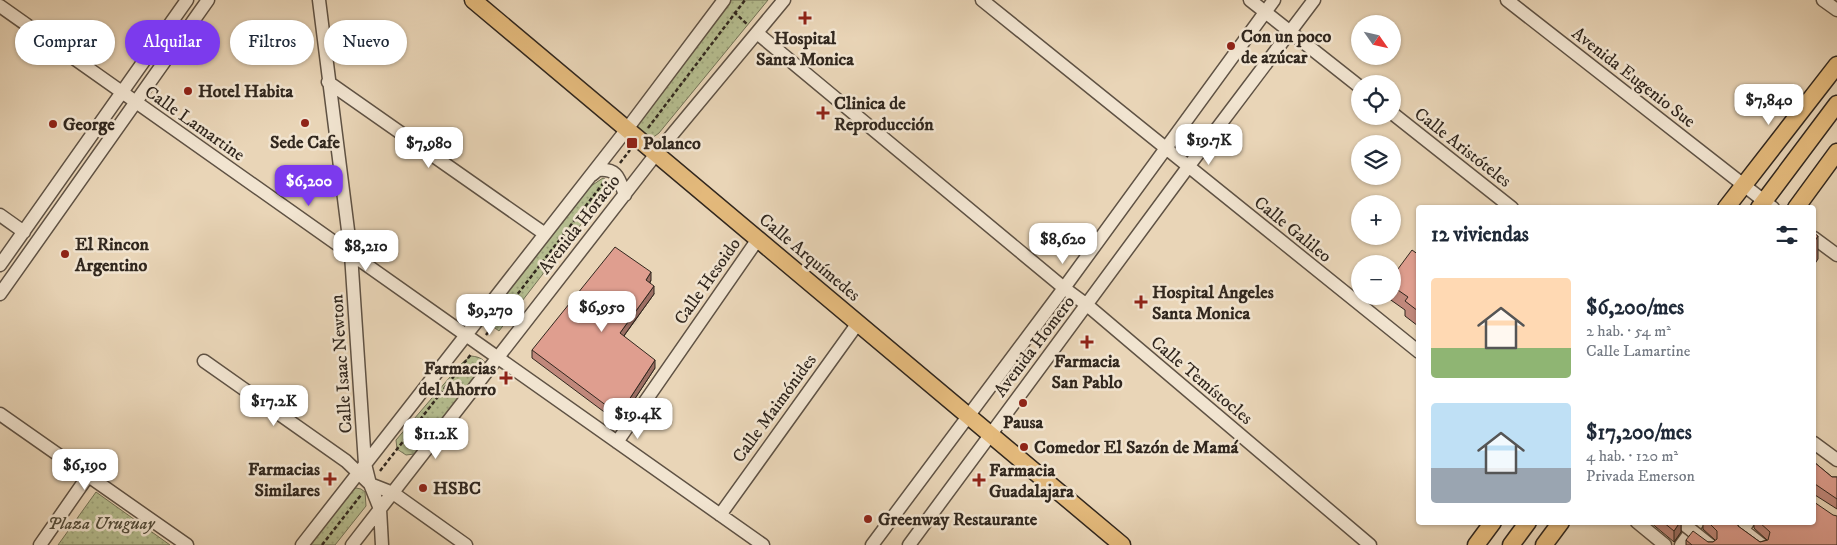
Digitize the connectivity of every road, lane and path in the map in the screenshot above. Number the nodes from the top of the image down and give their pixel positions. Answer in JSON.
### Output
{"nodes":[{"id":1,"x":187,"y":0,"type":"edge"},
{"id":2,"x":208,"y":0,"type":"edge"},
{"id":3,"x":319,"y":0,"type":"edge"},
{"id":4,"x":473,"y":0,"type":"edge"},
{"id":5,"x":723,"y":0,"type":"edge"},
{"id":6,"x":745,"y":0,"type":"edge"},
{"id":7,"x":784,"y":0,"type":"edge"},
{"id":8,"x":982,"y":0,"type":"edge"},
{"id":9,"x":1250,"y":0,"type":"edge"},
{"id":10,"x":1274,"y":0,"type":"edge"},
{"id":11,"x":1314,"y":0,"type":"edge"},
{"id":12,"x":1507,"y":0,"type":"edge"},
{"id":13,"x":1823,"y":0,"type":"edge"},
{"id":14,"x":0,"y":6,"type":"edge"},
{"id":15,"x":1837,"y":10,"type":"edge"},
{"id":16,"x":1265,"y":12,"type":"junction"},
{"id":17,"x":735,"y":13,"type":"junction"},
{"id":18,"x":1290,"y":32,"type":"junction"},
{"id":19,"x":757,"y":33,"type":"junction"},
{"id":20,"x":1837,"y":65,"type":"edge"},
{"id":21,"x":1351,"y":81,"type":"edge"},
{"id":22,"x":328,"y":82,"type":"junction"},
{"id":23,"x":122,"y":92,"type":"junction"},
{"id":24,"x":136,"y":102,"type":"junction"},
{"id":25,"x":1837,"y":104,"type":"edge"},
{"id":26,"x":1401,"y":120,"type":"edge"},
{"id":27,"x":633,"y":134,"type":"junction"},
{"id":28,"x":1165,"y":148,"type":"junction"},
{"id":29,"x":1837,"y":152,"type":"edge"},
{"id":30,"x":656,"y":154,"type":"junction"},
{"id":31,"x":1188,"y":167,"type":"junction"},
{"id":32,"x":613,"y":172,"type":"junction"},
{"id":33,"x":591,"y":175,"type":"junction"},
{"id":34,"x":1743,"y":184,"type":"junction"},
{"id":35,"x":625,"y":195,"type":"junction"},
{"id":36,"x":1508,"y":205,"type":"edge"},
{"id":37,"x":1728,"y":205,"type":"edge"},
{"id":38,"x":1765,"y":205,"type":"edge"},
{"id":39,"x":1798,"y":205,"type":"edge"},
{"id":40,"x":0,"y":215,"type":"edge"},
{"id":41,"x":24,"y":232,"type":"junction"},
{"id":42,"x":546,"y":234,"type":"junction"},
{"id":43,"x":758,"y":239,"type":"junction"},
{"id":44,"x":1816,"y":240,"type":"edge"},
{"id":45,"x":351,"y":254,"type":"junction"},
{"id":46,"x":1837,"y":256,"type":"edge"},
{"id":47,"x":0,"y":265,"type":"edge"},
{"id":48,"x":1064,"y":288,"type":"junction"},
{"id":49,"x":0,"y":294,"type":"edge"},
{"id":50,"x":1087,"y":305,"type":"junction"},
{"id":51,"x":858,"y":322,"type":"junction"},
{"id":52,"x":466,"y":335,"type":"junction"},
{"id":53,"x":478,"y":344,"type":"junction"},
{"id":54,"x":1416,"y":350,"type":"edge"},
{"id":55,"x":498,"y":358,"type":"junction"},
{"id":56,"x":204,"y":361,"type":"dead end"},
{"id":57,"x":0,"y":414,"type":"edge"},
{"id":58,"x":968,"y":416,"type":"junction"},
{"id":59,"x":990,"y":435,"type":"junction"},
{"id":60,"x":617,"y":442,"type":"junction"},
{"id":61,"x":1816,"y":444,"type":"edge"},
{"id":62,"x":1837,"y":460,"type":"edge"},
{"id":63,"x":362,"y":468,"type":"junction"},
{"id":64,"x":88,"y":476,"type":"junction"},
{"id":65,"x":370,"y":484,"type":"junction"},
{"id":66,"x":392,"y":493,"type":"junction"},
{"id":67,"x":380,"y":509,"type":"junction"},
{"id":68,"x":720,"y":515,"type":"junction"},
{"id":69,"x":1491,"y":525,"type":"edge"},
{"id":70,"x":1526,"y":525,"type":"edge"},
{"id":71,"x":1559,"y":525,"type":"edge"},
{"id":72,"x":1641,"y":525,"type":"edge"},
{"id":73,"x":1685,"y":525,"type":"edge"},
{"id":74,"x":1696,"y":525,"type":"edge"},
{"id":75,"x":1746,"y":525,"type":"edge"},
{"id":76,"x":40,"y":545,"type":"edge"},
{"id":77,"x":186,"y":545,"type":"edge"},
{"id":78,"x":302,"y":545,"type":"edge"},
{"id":79,"x":322,"y":545,"type":"edge"},
{"id":80,"x":352,"y":545,"type":"edge"},
{"id":81,"x":382,"y":545,"type":"edge"},
{"id":82,"x":466,"y":545,"type":"edge"},
{"id":83,"x":763,"y":545,"type":"edge"},
{"id":84,"x":872,"y":545,"type":"edge"},
{"id":85,"x":909,"y":545,"type":"edge"},
{"id":86,"x":1122,"y":545,"type":"edge"},
{"id":87,"x":1370,"y":545,"type":"edge"},
{"id":88,"x":1476,"y":545,"type":"edge"},
{"id":89,"x":1511,"y":545,"type":"edge"},
{"id":90,"x":1544,"y":545,"type":"edge"},
{"id":91,"x":1665,"y":545,"type":"edge"},
{"id":92,"x":1681,"y":545,"type":"edge"},
{"id":93,"x":1710,"y":545,"type":"edge"},
{"id":94,"x":1762,"y":545,"type":"edge"}],
"edges":[{"from":1,"to":23,"type":"street"},
{"from":2,"to":24,"type":"street"},
{"from":3,"to":22,"type":"street","name":"Calle Isaac Newton"},
{"from":4,"to":27,"type":"main road","name":"Calle Arquímedes"},
{"from":5,"to":17,"type":"path"},
{"from":5,"to":27,"type":"street","name":"Avenida Horacio"},
{"from":6,"to":17,"type":"path"},
{"from":7,"to":19,"type":"street","name":"Avenida Horacio"},
{"from":8,"to":28,"type":"street","name":"Calle Galileo"},
{"from":9,"to":16,"type":"street"},
{"from":10,"to":16,"type":"street","name":"Avenida Homero"},
{"from":11,"to":18,"type":"street","name":"Avenida Homero"},
{"from":12,"to":34,"type":"street","name":"Avenida Eugenio Sue"},
{"from":13,"to":15,"type":"street"},
{"from":14,"to":23,"type":"street","name":"Calle Lamartine"},
{"from":16,"to":18,"type":"street"},
{"from":16,"to":28,"type":"street","name":"Avenida Homero"},
{"from":17,"to":19,"type":"path"},
{"from":17,"to":27,"type":"path"},
{"from":18,"to":21,"type":"street"},
{"from":18,"to":31,"type":"street","name":"Avenida Homero"},
{"from":19,"to":30,"type":"street","name":"Avenida Horacio"},
{"from":19,"to":48,"type":"street","name":"Calle Temístocles"},
{"from":20,"to":34,"type":"main road"},
{"from":22,"to":42,"type":"street"},
{"from":22,"to":45,"type":"street","name":"Calle Isaac Newton"},
{"from":23,"to":24,"type":"street","name":"Calle Lamartine"},
{"from":23,"to":41,"type":"street"},
{"from":24,"to":45,"type":"street","name":"Calle Lamartine"},
{"from":24,"to":49,"type":"street"},
{"from":25,"to":38,"type":"main road"},
{"from":26,"to":36,"type":"street","name":"Calle Aristóteles"},
{"from":27,"to":30,"type":"main road","name":"Calle Arquímedes"},
{"from":27,"to":32,"type":"path"},
{"from":27,"to":33,"type":"street","name":"Avenida Horacio"},
{"from":28,"to":31,"type":"street","name":"Calle Galileo"},
{"from":28,"to":48,"type":"street","name":"Avenida Homero"},
{"from":29,"to":39,"type":"main road"},
{"from":30,"to":35,"type":"street","name":"Avenida Horacio"},
{"from":30,"to":43,"type":"main road","name":"Calle Arquímedes"},
{"from":31,"to":50,"type":"street","name":"Avenida Homero"},
{"from":31,"to":54,"type":"street","name":"Calle Galileo"},
{"from":32,"to":33,"type":"street"},
{"from":32,"to":35,"type":"street"},
{"from":32,"to":53,"type":"path"},
{"from":33,"to":42,"type":"street","name":"Avenida Horacio"},
{"from":34,"to":37,"type":"main road"},
{"from":34,"to":38,"type":"street","name":"Avenida Eugenio Sue"},
{"from":35,"to":55,"type":"street","name":"Avenida Horacio"},
{"from":40,"to":41,"type":"street"},
{"from":41,"to":47,"type":"street"},
{"from":42,"to":52,"type":"street","name":"Avenida Horacio"},
{"from":43,"to":51,"type":"main road","name":"Calle Arquímedes"},
{"from":43,"to":60,"type":"street","name":"Calle Hesoido"},
{"from":44,"to":46,"type":"street"},
{"from":45,"to":52,"type":"street","name":"Calle Lamartine"},
{"from":45,"to":63,"type":"street","name":"Calle Isaac Newton"},
{"from":48,"to":50,"type":"street","name":"Calle Temístocles"},
{"from":48,"to":58,"type":"street","name":"Avenida Homero"},
{"from":50,"to":59,"type":"street","name":"Avenida Homero"},
{"from":50,"to":87,"type":"street","name":"Calle Temístocles"},
{"from":51,"to":58,"type":"main road","name":"Calle Arquímedes"},
{"from":51,"to":68,"type":"street","name":"Calle Maimónides"},
{"from":52,"to":53,"type":"street","name":"Calle Lamartine"},
{"from":52,"to":63,"type":"street","name":"Avenida Horacio"},
{"from":53,"to":55,"type":"street","name":"Calle Lamartine"},
{"from":53,"to":65,"type":"path"},
{"from":55,"to":60,"type":"street","name":"Calle Lamartine"},
{"from":55,"to":66,"type":"street","name":"Avenida Horacio"},
{"from":56,"to":63,"type":"street"},
{"from":57,"to":64,"type":"street"},
{"from":58,"to":59,"type":"main road","name":"Calle Arquímedes"},
{"from":58,"to":84,"type":"street","name":"Avenida Homero"},
{"from":59,"to":85,"type":"street","name":"Avenida Homero"},
{"from":59,"to":86,"type":"main road","name":"Calle Arquímedes"},
{"from":60,"to":68,"type":"street","name":"Calle Lamartine"},
{"from":61,"to":62,"type":"street"},
{"from":63,"to":65,"type":"street"},
{"from":63,"to":78,"type":"street","name":"Avenida Horacio"},
{"from":64,"to":76,"type":"street"},
{"from":64,"to":77,"type":"street"},
{"from":65,"to":66,"type":"street"},
{"from":65,"to":67,"type":"street"},
{"from":65,"to":79,"type":"path"},
{"from":66,"to":67,"type":"street","name":"Avenida Horacio"},
{"from":66,"to":82,"type":"street"},
{"from":67,"to":80,"type":"street","name":"Avenida Horacio"},
{"from":67,"to":81,"type":"street"},
{"from":68,"to":83,"type":"street","name":"Calle Lamartine"},
{"from":69,"to":88,"type":"main road"},
{"from":70,"to":89,"type":"main road"},
{"from":71,"to":90,"type":"main road"},
{"from":72,"to":91,"type":"street"},
{"from":73,"to":93,"type":"street","bridge":true},
{"from":74,"to":92,"type":"street"},
{"from":75,"to":94,"type":"street"}]}
